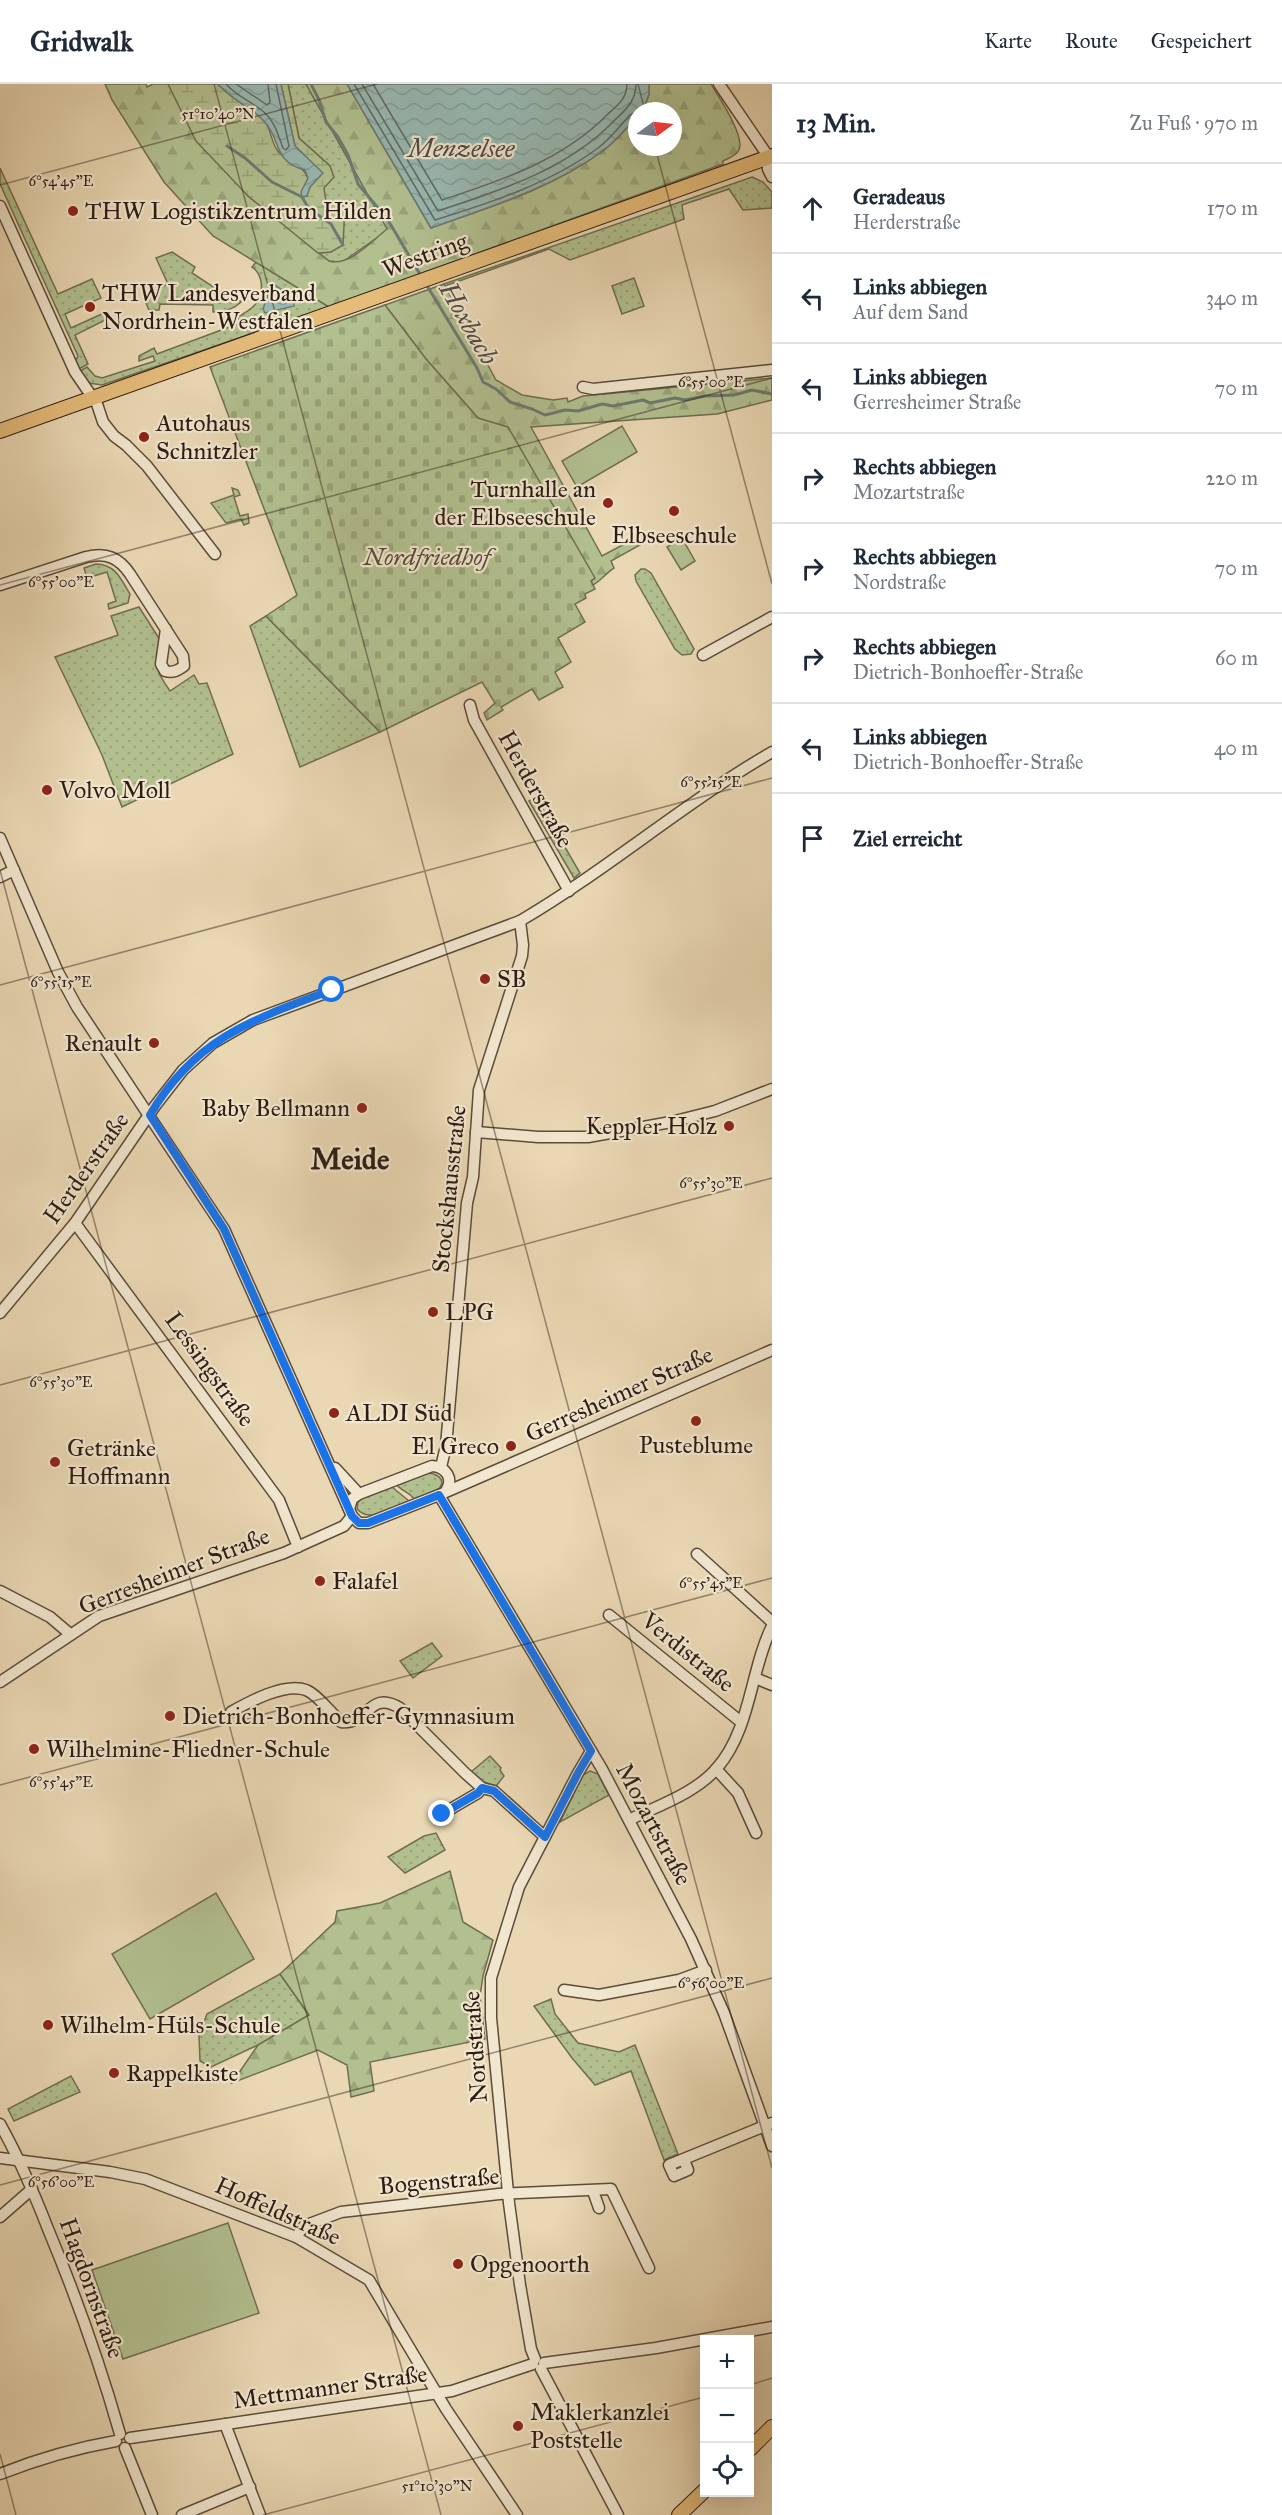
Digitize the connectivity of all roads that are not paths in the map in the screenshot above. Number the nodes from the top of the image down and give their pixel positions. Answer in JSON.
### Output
{"nodes":[{"id":1,"x":719,"y":84,"type":"edge"},
{"id":2,"x":770,"y":158,"type":"edge"},
{"id":3,"x":772,"y":177,"type":"edge"},
{"id":4,"x":0,"y":206,"type":"edge"},
{"id":5,"x":772,"y":370,"type":"edge"},
{"id":6,"x":583,"y":387,"type":"dead end"},
{"id":7,"x":93,"y":397,"type":"junction"},
{"id":8,"x":0,"y":431,"type":"edge"},
{"id":9,"x":215,"y":554,"type":"dead end"},
{"id":10,"x":0,"y":585,"type":"edge"},
{"id":11,"x":772,"y":617,"type":"edge"},
{"id":12,"x":166,"y":629,"type":"dead end"},
{"id":13,"x":703,"y":655,"type":"dead end"},
{"id":14,"x":470,"y":705,"type":"dead end"},
{"id":15,"x":772,"y":752,"type":"edge"},
{"id":16,"x":0,"y":838,"type":"edge"},
{"id":17,"x":14,"y":870,"type":"junction"},
{"id":18,"x":0,"y":877,"type":"edge"},
{"id":19,"x":569,"y":891,"type":"junction"},
{"id":20,"x":520,"y":921,"type":"junction"},
{"id":21,"x":772,"y":1089,"type":"edge"},
{"id":22,"x":150,"y":1115,"type":"junction"},
{"id":23,"x":476,"y":1132,"type":"junction"},
{"id":24,"x":75,"y":1223,"type":"junction"},
{"id":25,"x":0,"y":1313,"type":"edge"},
{"id":26,"x":772,"y":1350,"type":"edge"},
{"id":27,"x":329,"y":1461,"type":"junction"},
{"id":28,"x":445,"y":1471,"type":"junction"},
{"id":29,"x":483,"y":1475,"type":"junction"},
{"id":30,"x":442,"y":1493,"type":"junction"},
{"id":31,"x":358,"y":1494,"type":"junction"},
{"id":32,"x":353,"y":1516,"type":"junction"},
{"id":33,"x":302,"y":1545,"type":"junction"},
{"id":34,"x":697,"y":1554,"type":"dead end"},
{"id":35,"x":0,"y":1591,"type":"edge"},
{"id":36,"x":609,"y":1615,"type":"dead end"},
{"id":37,"x":772,"y":1624,"type":"edge"},
{"id":38,"x":70,"y":1634,"type":"junction"},
{"id":39,"x":755,"y":1678,"type":"junction"},
{"id":40,"x":0,"y":1682,"type":"edge"},
{"id":41,"x":772,"y":1685,"type":"edge"},
{"id":42,"x":231,"y":1712,"type":"dead end"},
{"id":43,"x":741,"y":1722,"type":"junction"},
{"id":44,"x":591,"y":1751,"type":"junction"},
{"id":45,"x":716,"y":1769,"type":"junction"},
{"id":46,"x":482,"y":1788,"type":"junction"},
{"id":47,"x":442,"y":1814,"type":"dead end"},
{"id":48,"x":629,"y":1820,"type":"junction"},
{"id":49,"x":756,"y":1833,"type":"dead end"},
{"id":50,"x":545,"y":1837,"type":"junction"},
{"id":51,"x":706,"y":1970,"type":"junction"},
{"id":52,"x":564,"y":1990,"type":"dead end"},
{"id":53,"x":0,"y":2124,"type":"edge"},
{"id":54,"x":768,"y":2125,"type":"edge"},
{"id":55,"x":772,"y":2146,"type":"edge"},
{"id":56,"x":0,"y":2158,"type":"edge"},
{"id":57,"x":19,"y":2159,"type":"junction"},
{"id":58,"x":684,"y":2160,"type":"dead end"},
{"id":59,"x":32,"y":2189,"type":"junction"},
{"id":60,"x":593,"y":2190,"type":"junction"},
{"id":61,"x":508,"y":2195,"type":"junction"},
{"id":62,"x":599,"y":2208,"type":"dead end"},
{"id":63,"x":0,"y":2217,"type":"edge"},
{"id":64,"x":296,"y":2236,"type":"junction"},
{"id":65,"x":649,"y":2268,"type":"dead end"},
{"id":66,"x":772,"y":2327,"type":"edge"},
{"id":67,"x":538,"y":2364,"type":"junction"},
{"id":68,"x":437,"y":2393,"type":"junction"},
{"id":69,"x":225,"y":2424,"type":"junction"},
{"id":70,"x":772,"y":2427,"type":"edge"},
{"id":71,"x":123,"y":2440,"type":"junction"},
{"id":72,"x":754,"y":2445,"type":"edge"},
{"id":73,"x":0,"y":2474,"type":"edge"},
{"id":74,"x":250,"y":2487,"type":"junction"},
{"id":75,"x":700,"y":2496,"type":"edge"},
{"id":76,"x":152,"y":2515,"type":"edge"},
{"id":77,"x":182,"y":2515,"type":"edge"},
{"id":78,"x":260,"y":2515,"type":"edge"},
{"id":79,"x":517,"y":2515,"type":"edge"},
{"id":80,"x":618,"y":2515,"type":"edge"},
{"id":81,"x":679,"y":2515,"type":"edge"}],
"edges":[{"from":1,"to":2,"type":"street"},
{"from":2,"to":3,"type":"street"},
{"from":2,"to":7,"type":"main road","name":"Westring"},
{"from":4,"to":7,"type":"street"},
{"from":5,"to":6,"type":"street"},
{"from":7,"to":8,"type":"main road","name":"Westring"},
{"from":7,"to":9,"type":"street"},
{"from":10,"to":12,"type":"street"},
{"from":11,"to":13,"type":"street"},
{"from":14,"to":19,"type":"street","name":"Herderstraße"},
{"from":15,"to":19,"type":"street","name":"Herderstraße"},
{"from":16,"to":17,"type":"street"},
{"from":17,"to":18,"type":"street"},
{"from":17,"to":22,"type":"street"},
{"from":19,"to":20,"type":"street","name":"Herderstraße"},
{"from":20,"to":22,"type":"street","name":"Herderstraße"},
{"from":20,"to":23,"type":"street","name":"Stockshausstraße"},
{"from":21,"to":23,"type":"street"},
{"from":22,"to":24,"type":"street","name":"Herderstraße"},
{"from":22,"to":27,"type":"street"},
{"from":23,"to":28,"type":"street","name":"Stockshausstraße"},
{"from":24,"to":25,"type":"street","name":"Herderstraße"},
{"from":24,"to":33,"type":"street","name":"Lessingstraße"},
{"from":26,"to":29,"type":"street","name":"Gerresheimer Straße"},
{"from":27,"to":31,"type":"street"},
{"from":27,"to":32,"type":"street"},
{"from":28,"to":29,"type":"street","name":"Gerresheimer Straße"},
{"from":28,"to":30,"type":"street"},
{"from":28,"to":31,"type":"street","name":"Gerresheimer Straße"},
{"from":29,"to":30,"type":"street","name":"Gerresheimer Straße"},
{"from":30,"to":32,"type":"street","name":"Gerresheimer Straße"},
{"from":30,"to":44,"type":"street","name":"Mozartstraße"},
{"from":31,"to":32,"type":"street"},
{"from":32,"to":33,"type":"street","name":"Gerresheimer Straße"},
{"from":33,"to":38,"type":"street","name":"Gerresheimer Straße"},
{"from":34,"to":37,"type":"street","name":"Verdistraße"},
{"from":35,"to":38,"type":"street"},
{"from":36,"to":43,"type":"street","name":"Verdistraße"},
{"from":37,"to":39,"type":"street","name":"Verdistraße"},
{"from":38,"to":40,"type":"street","name":"Gerresheimer Straße"},
{"from":39,"to":41,"type":"street","name":"Verdistraße"},
{"from":39,"to":43,"type":"street","name":"Verdistraße"},
{"from":42,"to":46,"type":"street"},
{"from":43,"to":45,"type":"street","name":"Verdistraße"},
{"from":44,"to":48,"type":"street","name":"Mozartstraße"},
{"from":44,"to":50,"type":"street","name":"Nordstraße"},
{"from":45,"to":48,"type":"street","name":"Verdistraße"},
{"from":45,"to":49,"type":"street"},
{"from":46,"to":47,"type":"street"},
{"from":46,"to":50,"type":"street"},
{"from":48,"to":51,"type":"street","name":"Mozartstraße"},
{"from":50,"to":61,"type":"street","name":"Nordstraße"},
{"from":51,"to":52,"type":"street"},
{"from":51,"to":54,"type":"street","name":"Mozartstraße"},
{"from":53,"to":57,"type":"street","name":"Hagdornstraße"},
{"from":54,"to":55,"type":"street","name":"Mozartstraße"},
{"from":54,"to":58,"type":"street"},
{"from":56,"to":57,"type":"street","name":"Hoffeldstraße"},
{"from":57,"to":59,"type":"street","name":"Hagdornstraße"},
{"from":57,"to":64,"type":"street","name":"Hoffeldstraße"},
{"from":59,"to":63,"type":"street"},
{"from":59,"to":71,"type":"street","name":"Hagdornstraße"},
{"from":60,"to":61,"type":"street","name":"Bogenstraße"},
{"from":60,"to":62,"type":"street"},
{"from":60,"to":65,"type":"street","name":"Bogenstraße"},
{"from":61,"to":64,"type":"street","name":"Bogenstraße"},
{"from":61,"to":67,"type":"street","name":"Nordstraße"},
{"from":64,"to":68,"type":"street","name":"Hoffeldstraße"},
{"from":66,"to":67,"type":"street","name":"Mettmanner Straße"},
{"from":67,"to":68,"type":"street","name":"Mettmanner Straße"},
{"from":67,"to":80,"type":"street","name":"Nordstraße"},
{"from":68,"to":69,"type":"street","name":"Mettmanner Straße"},
{"from":68,"to":79,"type":"street","name":"Hoffeldstraße"},
{"from":69,"to":71,"type":"street","name":"Mettmanner Straße"},
{"from":69,"to":74,"type":"street"},
{"from":70,"to":72,"type":"main road"},
{"from":71,"to":73,"type":"street","name":"Mettmanner Straße"},
{"from":71,"to":76,"type":"street","name":"Hagdornstraße"},
{"from":74,"to":77,"type":"street"},
{"from":74,"to":78,"type":"street"},
{"from":75,"to":81,"type":"main road"}]}
